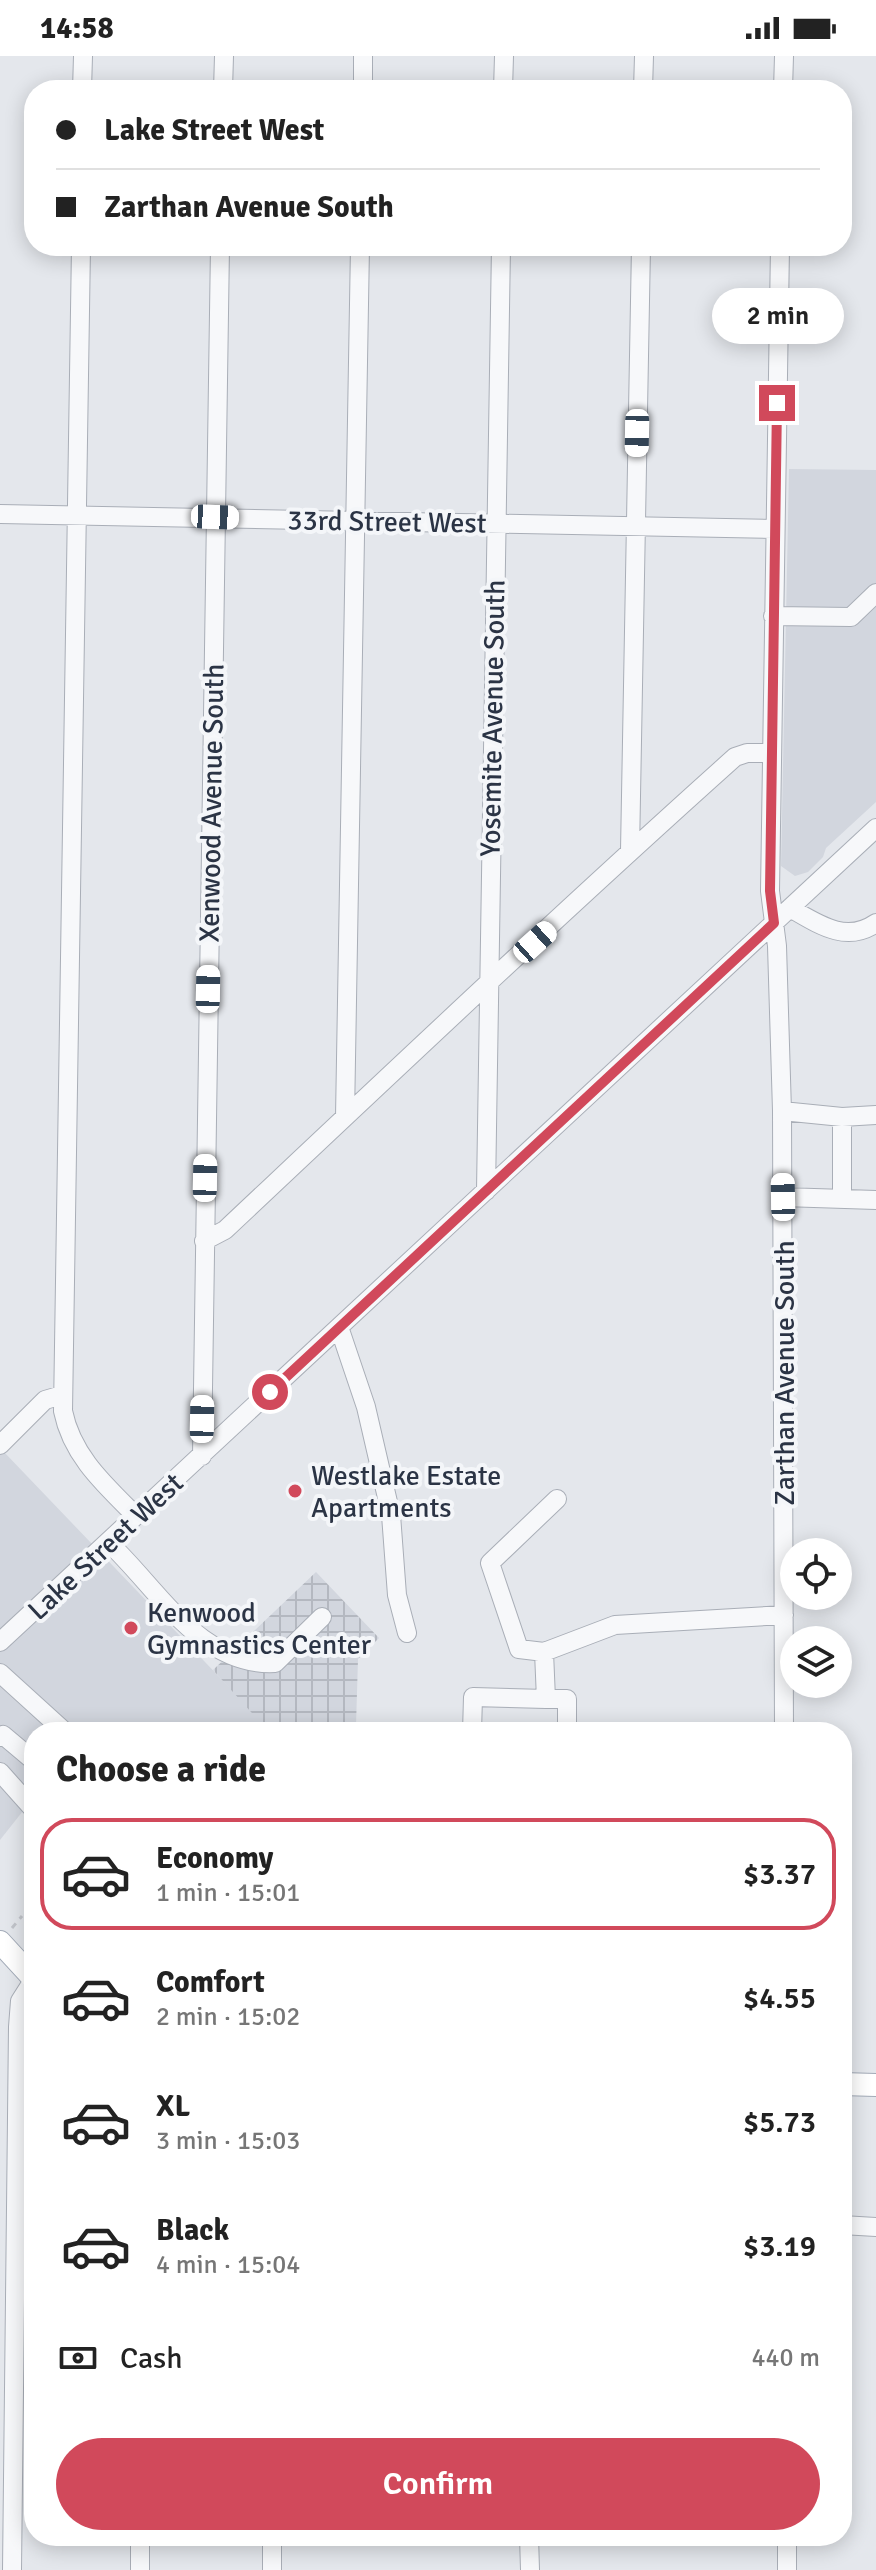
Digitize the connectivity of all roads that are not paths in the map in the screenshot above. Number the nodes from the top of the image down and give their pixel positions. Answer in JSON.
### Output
{"nodes":[{"id":1,"x":83,"y":56,"type":"edge"},
{"id":2,"x":224,"y":56,"type":"edge"},
{"id":3,"x":363,"y":56,"type":"edge"},
{"id":4,"x":504,"y":56,"type":"edge"},
{"id":5,"x":644,"y":56,"type":"edge"},
{"id":6,"x":784,"y":56,"type":"edge"},
{"id":7,"x":82,"y":80,"type":"edge"},
{"id":8,"x":223,"y":80,"type":"edge"},
{"id":9,"x":363,"y":80,"type":"edge"},
{"id":10,"x":503,"y":80,"type":"edge"},
{"id":11,"x":643,"y":80,"type":"edge"},
{"id":12,"x":783,"y":80,"type":"edge"},
{"id":13,"x":81,"y":256,"type":"edge"},
{"id":14,"x":220,"y":256,"type":"edge"},
{"id":15,"x":360,"y":256,"type":"edge"},
{"id":16,"x":501,"y":256,"type":"edge"},
{"id":17,"x":641,"y":256,"type":"edge"},
{"id":18,"x":780,"y":256,"type":"edge"},
{"id":19,"x":0,"y":514,"type":"edge"},
{"id":20,"x":76,"y":515,"type":"junction"},
{"id":21,"x":215,"y":517,"type":"junction"},
{"id":22,"x":354,"y":520,"type":"junction"},
{"id":23,"x":496,"y":523,"type":"junction"},
{"id":24,"x":636,"y":527,"type":"junction"},
{"id":25,"x":774,"y":529,"type":"junction"},
{"id":26,"x":876,"y":593,"type":"edge"},
{"id":27,"x":773,"y":616,"type":"junction"},
{"id":28,"x":772,"y":753,"type":"junction"},
{"id":29,"x":876,"y":828,"type":"edge"},
{"id":30,"x":630,"y":851,"type":"junction"},
{"id":31,"x":790,"y":908,"type":"junction"},
{"id":32,"x":774,"y":923,"type":"junction"},
{"id":33,"x":876,"y":923,"type":"edge"},
{"id":34,"x":487,"y":982,"type":"junction"},
{"id":35,"x":782,"y":1111,"type":"junction"},
{"id":36,"x":876,"y":1115,"type":"edge"},
{"id":37,"x":345,"y":1117,"type":"junction"},
{"id":38,"x":842,"y":1117,"type":"junction"},
{"id":39,"x":486,"y":1191,"type":"junction"},
{"id":40,"x":783,"y":1197,"type":"junction"},
{"id":41,"x":842,"y":1199,"type":"junction"},
{"id":42,"x":876,"y":1200,"type":"edge"},
{"id":43,"x":204,"y":1241,"type":"junction"},
{"id":44,"x":339,"y":1327,"type":"junction"},
{"id":45,"x":62,"y":1395,"type":"junction"},
{"id":46,"x":0,"y":1445,"type":"edge"},
{"id":47,"x":202,"y":1456,"type":"junction"},
{"id":48,"x":557,"y":1499,"type":"dead end"},
{"id":49,"x":136,"y":1516,"type":"junction"},
{"id":50,"x":108,"y":1542,"type":"junction"},
{"id":51,"x":784,"y":1615,"type":"junction"},
{"id":52,"x":322,"y":1617,"type":"dead end"},
{"id":53,"x":407,"y":1633,"type":"dead end"},
{"id":54,"x":0,"y":1642,"type":"edge"},
{"id":55,"x":544,"y":1652,"type":"junction"},
{"id":56,"x":0,"y":1673,"type":"edge"},
{"id":57,"x":546,"y":1699,"type":"junction"},
{"id":58,"x":54,"y":1722,"type":"edge"},
{"id":59,"x":472,"y":1722,"type":"edge"},
{"id":60,"x":567,"y":1722,"type":"edge"},
{"id":61,"x":784,"y":1722,"type":"edge"},
{"id":62,"x":0,"y":1737,"type":"edge"},
{"id":63,"x":24,"y":1753,"type":"edge"},
{"id":64,"x":0,"y":1772,"type":"edge"},
{"id":65,"x":24,"y":1794,"type":"edge"},
{"id":66,"x":5,"y":1936,"type":"edge"},
{"id":67,"x":0,"y":1962,"type":"edge"},
{"id":68,"x":24,"y":1964,"type":"edge"},
{"id":69,"x":24,"y":1974,"type":"edge"},
{"id":70,"x":24,"y":1995,"type":"edge"},
{"id":71,"x":852,"y":2084,"type":"edge"},
{"id":72,"x":876,"y":2085,"type":"edge"},
{"id":73,"x":852,"y":2226,"type":"edge"},
{"id":74,"x":876,"y":2227,"type":"edge"},
{"id":75,"x":8,"y":2229,"type":"edge"},
{"id":76,"x":140,"y":2546,"type":"edge"},
{"id":77,"x":272,"y":2546,"type":"edge"},
{"id":78,"x":529,"y":2546,"type":"edge"},
{"id":79,"x":787,"y":2546,"type":"edge"},
{"id":80,"x":12,"y":2570,"type":"edge"},
{"id":81,"x":140,"y":2570,"type":"edge"},
{"id":82,"x":272,"y":2570,"type":"edge"},
{"id":83,"x":530,"y":2570,"type":"edge"},
{"id":84,"x":787,"y":2570,"type":"edge"}],
"edges":[{"from":1,"to":7,"type":"street"},
{"from":2,"to":8,"type":"street"},
{"from":3,"to":9,"type":"street"},
{"from":4,"to":10,"type":"street"},
{"from":5,"to":11,"type":"street"},
{"from":6,"to":12,"type":"street"},
{"from":13,"to":20,"type":"street"},
{"from":14,"to":21,"type":"street","name":"Xenwood Avenue South"},
{"from":15,"to":22,"type":"street"},
{"from":16,"to":23,"type":"street","name":"Yosemite Avenue South"},
{"from":17,"to":24,"type":"street"},
{"from":18,"to":25,"type":"street","name":"Zarthan Avenue South"},
{"from":19,"to":20,"type":"street","name":"33rd Street West"},
{"from":20,"to":21,"type":"street","name":"33rd Street West"},
{"from":20,"to":45,"type":"street"},
{"from":21,"to":22,"type":"street","name":"33rd Street West"},
{"from":21,"to":43,"type":"street","name":"Xenwood Avenue South"},
{"from":22,"to":23,"type":"street","name":"33rd Street West"},
{"from":22,"to":37,"type":"street"},
{"from":23,"to":24,"type":"street","name":"33rd Street West"},
{"from":23,"to":34,"type":"street","name":"Yosemite Avenue South"},
{"from":24,"to":25,"type":"street","name":"33rd Street West"},
{"from":24,"to":30,"type":"street"},
{"from":25,"to":27,"type":"street","name":"Zarthan Avenue South"},
{"from":26,"to":27,"type":"street"},
{"from":27,"to":28,"type":"street","name":"Zarthan Avenue South"},
{"from":28,"to":30,"type":"street"},
{"from":28,"to":32,"type":"street","name":"Zarthan Avenue South"},
{"from":29,"to":31,"type":"street","name":"Lake Street West"},
{"from":30,"to":34,"type":"street"},
{"from":31,"to":32,"type":"street","name":"Lake Street West"},
{"from":31,"to":33,"type":"street"},
{"from":32,"to":35,"type":"street","name":"Zarthan Avenue South"},
{"from":32,"to":39,"type":"street","name":"Lake Street West"},
{"from":34,"to":37,"type":"street"},
{"from":34,"to":39,"type":"street","name":"Yosemite Avenue South"},
{"from":35,"to":38,"type":"street"},
{"from":35,"to":40,"type":"street","name":"Zarthan Avenue South"},
{"from":36,"to":38,"type":"street"},
{"from":37,"to":43,"type":"street"},
{"from":38,"to":41,"type":"street"},
{"from":39,"to":44,"type":"street","name":"Lake Street West"},
{"from":40,"to":41,"type":"street"},
{"from":40,"to":51,"type":"street","name":"Zarthan Avenue South"},
{"from":41,"to":42,"type":"street"},
{"from":43,"to":47,"type":"street","name":"Xenwood Avenue South"},
{"from":44,"to":47,"type":"street","name":"Lake Street West"},
{"from":44,"to":53,"type":"street"},
{"from":45,"to":46,"type":"street"},
{"from":45,"to":49,"type":"street"},
{"from":47,"to":49,"type":"street","name":"Lake Street West"},
{"from":48,"to":55,"type":"street"},
{"from":49,"to":50,"type":"street","name":"Lake Street West"},
{"from":50,"to":52,"type":"street"},
{"from":50,"to":54,"type":"street","name":"Lake Street West"},
{"from":51,"to":55,"type":"street"},
{"from":51,"to":61,"type":"street","name":"Zarthan Avenue South"},
{"from":55,"to":57,"type":"street"},
{"from":56,"to":58,"type":"street"},
{"from":57,"to":59,"type":"street"},
{"from":57,"to":60,"type":"street"},
{"from":62,"to":63,"type":"street"},
{"from":64,"to":65,"type":"street"},
{"from":66,"to":68,"type":"main road"},
{"from":67,"to":69,"type":"main road"},
{"from":70,"to":75,"type":"street"},
{"from":71,"to":72,"type":"main road"},
{"from":73,"to":74,"type":"street"},
{"from":75,"to":80,"type":"street"},
{"from":76,"to":81,"type":"street"},
{"from":77,"to":82,"type":"street"},
{"from":78,"to":83,"type":"street"},
{"from":79,"to":84,"type":"street"}]}
